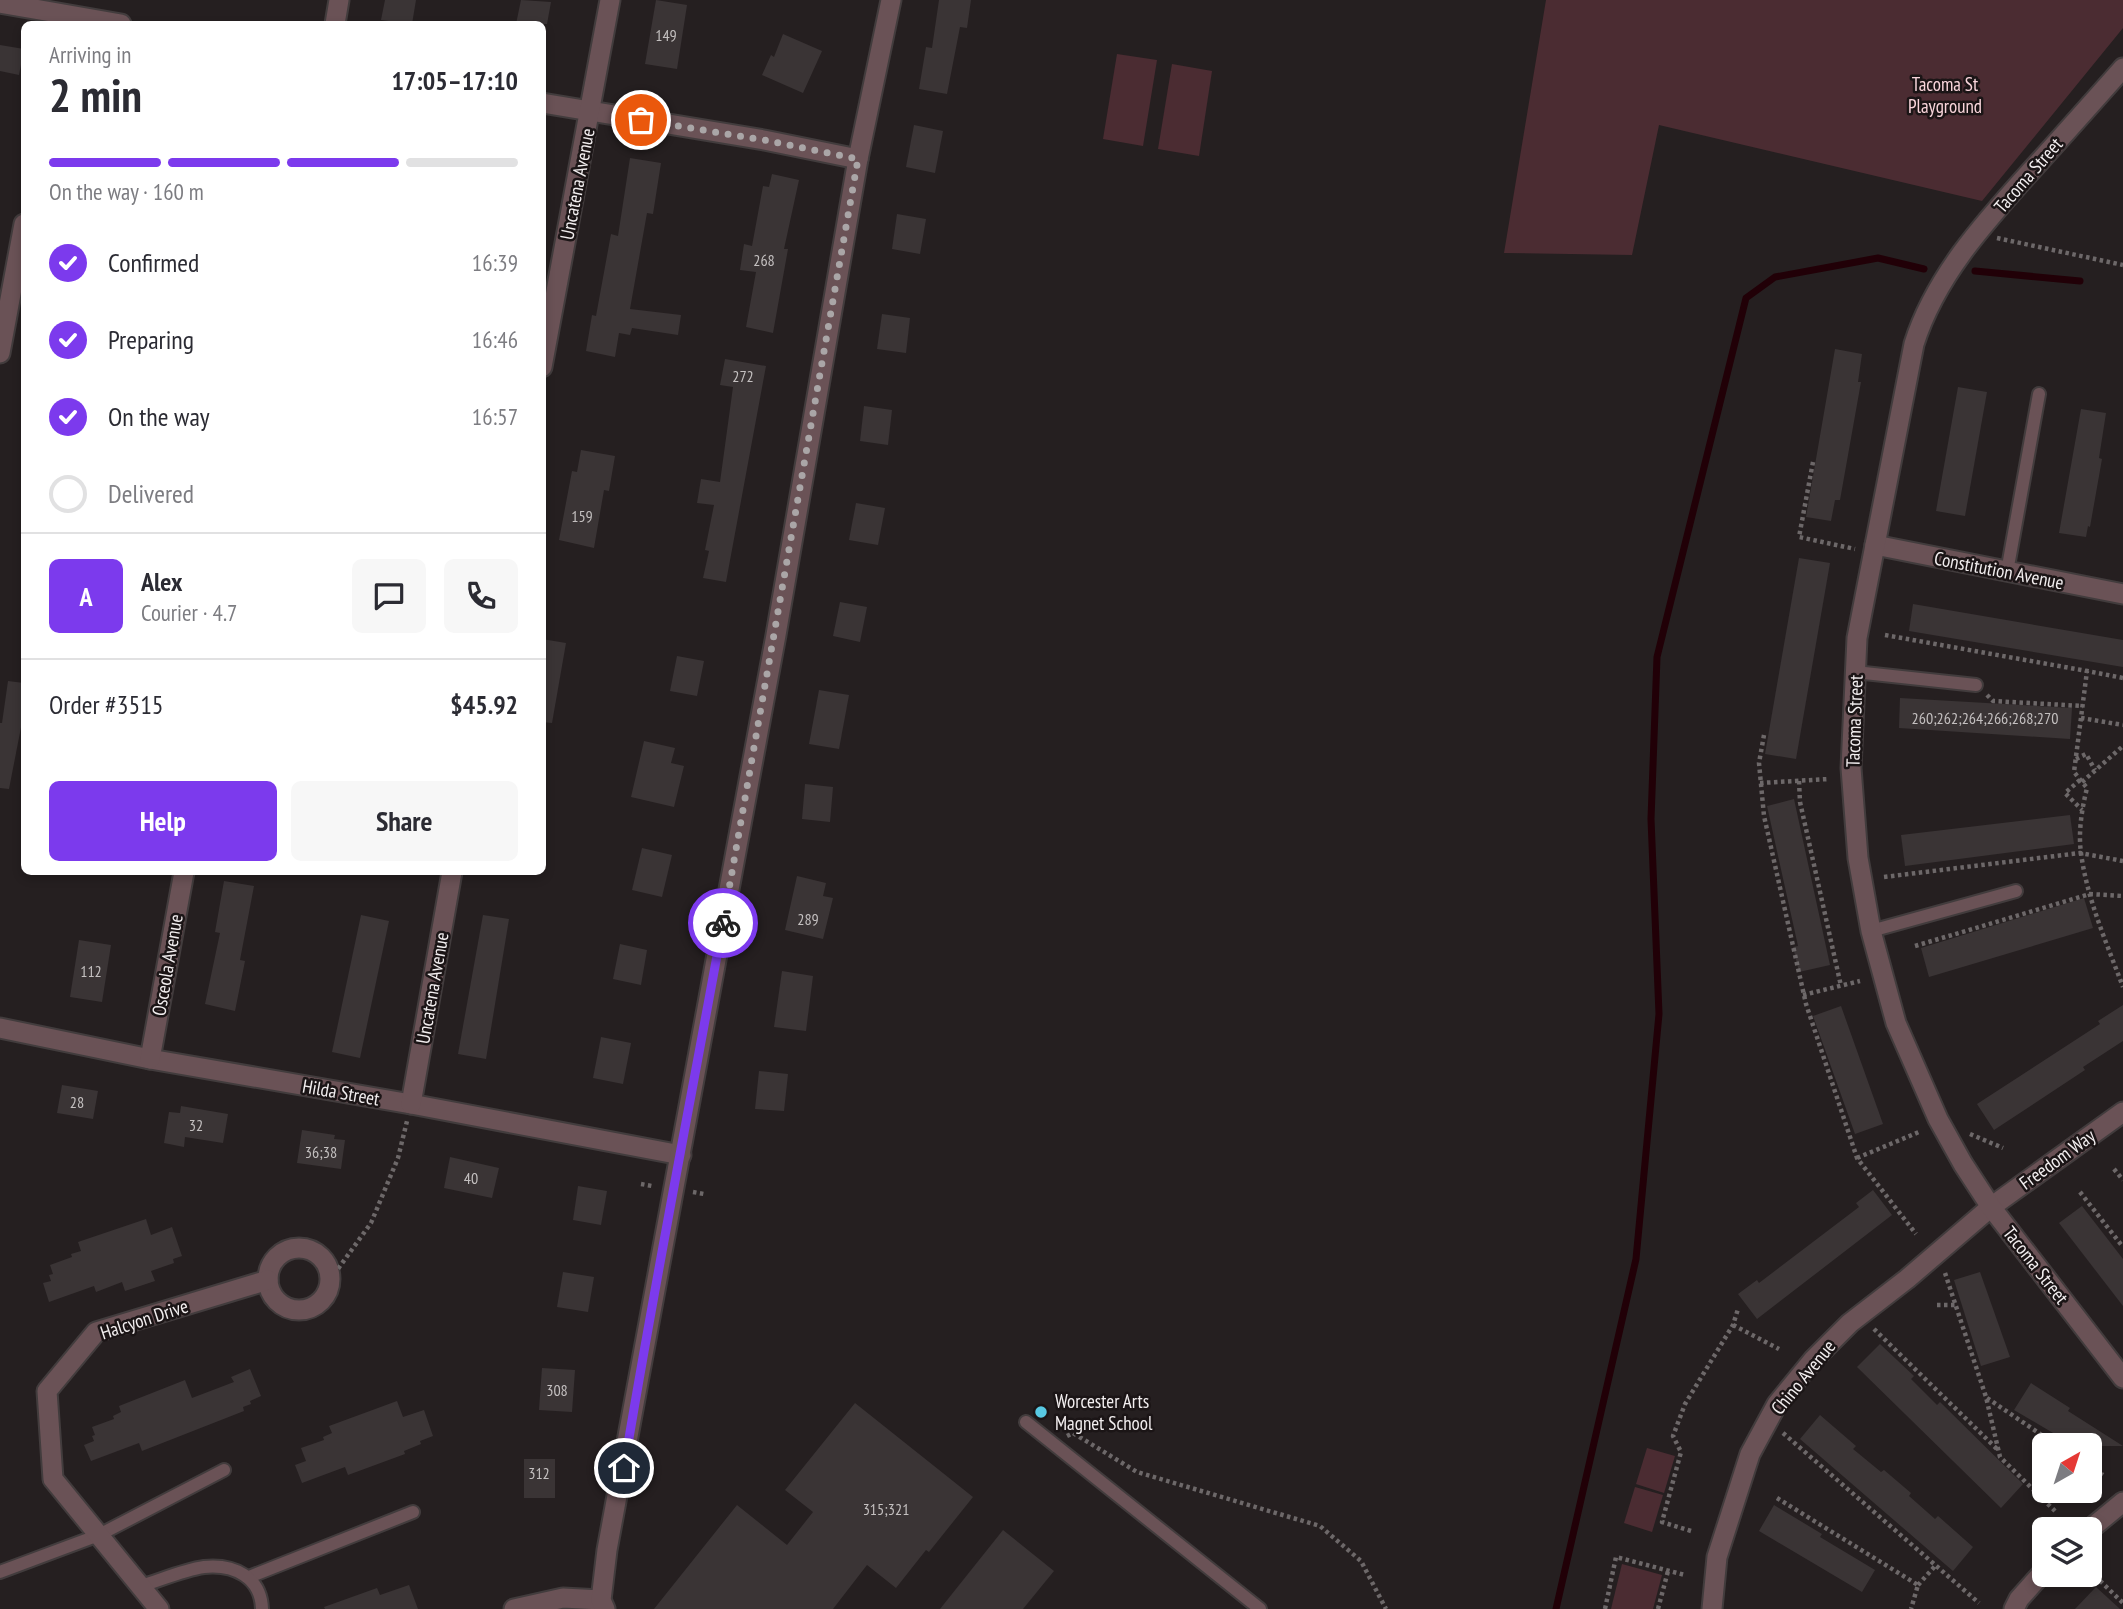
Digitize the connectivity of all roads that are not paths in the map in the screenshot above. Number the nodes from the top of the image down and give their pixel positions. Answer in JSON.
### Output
{"nodes":[{"id":1,"x":339,"y":0,"type":"edge"},
{"id":2,"x":610,"y":0,"type":"edge"},
{"id":3,"x":891,"y":0,"type":"edge"},
{"id":4,"x":0,"y":3,"type":"edge"},
{"id":5,"x":65,"y":13,"type":"edge"},
{"id":6,"x":106,"y":21,"type":"edge"},
{"id":7,"x":336,"y":21,"type":"edge"},
{"id":8,"x":2123,"y":68,"type":"edge"},
{"id":9,"x":546,"y":104,"type":"edge"},
{"id":10,"x":590,"y":112,"type":"junction"},
{"id":11,"x":858,"y":159,"type":"junction"},
{"id":12,"x":21,"y":240,"type":"edge"},
{"id":13,"x":546,"y":346,"type":"edge"},
{"id":14,"x":0,"y":353,"type":"edge"},
{"id":15,"x":2039,"y":394,"type":"dead end"},
{"id":16,"x":1875,"y":545,"type":"junction"},
{"id":17,"x":2007,"y":572,"type":"junction"},
{"id":18,"x":2123,"y":594,"type":"edge"},
{"id":19,"x":1855,"y":672,"type":"junction"},
{"id":20,"x":1976,"y":685,"type":"road end"},
{"id":21,"x":183,"y":875,"type":"edge"},
{"id":22,"x":451,"y":875,"type":"edge"},
{"id":23,"x":2016,"y":891,"type":"dead end"},
{"id":24,"x":1871,"y":932,"type":"junction"},
{"id":25,"x":0,"y":1028,"type":"edge"},
{"id":26,"x":149,"y":1059,"type":"junction"},
{"id":27,"x":411,"y":1104,"type":"junction"},
{"id":28,"x":2123,"y":1112,"type":"edge"},
{"id":29,"x":681,"y":1155,"type":"junction"},
{"id":30,"x":1991,"y":1207,"type":"junction"},
{"id":31,"x":268,"y":1280,"type":"junction"},
{"id":32,"x":2123,"y":1378,"type":"edge"},
{"id":33,"x":1026,"y":1422,"type":"dead end"},
{"id":34,"x":223,"y":1470,"type":"dead end"},
{"id":35,"x":2123,"y":1502,"type":"edge"},
{"id":36,"x":413,"y":1512,"type":"dead end"},
{"id":37,"x":2102,"y":1519,"type":"edge"},
{"id":38,"x":99,"y":1535,"type":"junction"},
{"id":39,"x":0,"y":1572,"type":"edge"},
{"id":40,"x":250,"y":1577,"type":"junction"},
{"id":41,"x":2032,"y":1584,"type":"edge"},
{"id":42,"x":141,"y":1586,"type":"junction"},
{"id":43,"x":603,"y":1604,"type":"edge"},
{"id":44,"x":159,"y":1609,"type":"edge"},
{"id":45,"x":262,"y":1609,"type":"edge"},
{"id":46,"x":514,"y":1609,"type":"edge"},
{"id":47,"x":1260,"y":1609,"type":"edge"},
{"id":48,"x":1712,"y":1609,"type":"edge"},
{"id":49,"x":2014,"y":1609,"type":"edge"}],
"edges":[{"from":1,"to":7,"type":"street"},
{"from":2,"to":10,"type":"street","name":"Uncatena Avenue"},
{"from":3,"to":11,"type":"street"},
{"from":4,"to":5,"type":"street"},
{"from":5,"to":6,"type":"street"},
{"from":8,"to":16,"type":"street","name":"Tacoma Street"},
{"from":9,"to":10,"type":"street"},
{"from":10,"to":11,"type":"street"},
{"from":10,"to":13,"type":"street","name":"Uncatena Avenue"},
{"from":11,"to":29,"type":"street"},
{"from":12,"to":14,"type":"street"},
{"from":15,"to":17,"type":"lane"},
{"from":16,"to":17,"type":"street","name":"Constitution Avenue"},
{"from":16,"to":19,"type":"street","name":"Tacoma Street"},
{"from":17,"to":18,"type":"street","name":"Constitution Avenue"},
{"from":19,"to":20,"type":"lane"},
{"from":19,"to":24,"type":"street","name":"Tacoma Street"},
{"from":21,"to":26,"type":"street","name":"Osceola Avenue"},
{"from":22,"to":27,"type":"street","name":"Uncatena Avenue"},
{"from":23,"to":24,"type":"lane"},
{"from":24,"to":30,"type":"street","name":"Tacoma Street"},
{"from":25,"to":26,"type":"street","name":"Hilda Street"},
{"from":26,"to":27,"type":"street","name":"Hilda Street"},
{"from":27,"to":29,"type":"street","name":"Hilda Street"},
{"from":28,"to":30,"type":"street","name":"Freedom Way"},
{"from":29,"to":43,"type":"street"},
{"from":30,"to":32,"type":"street","name":"Tacoma Street"},
{"from":30,"to":48,"type":"street","name":"Chino Avenue"},
{"from":31,"to":31,"type":"street"},
{"from":31,"to":38,"type":"street","name":"Halcyon Drive"},
{"from":33,"to":47,"type":"lane"},
{"from":34,"to":38,"type":"lane"},
{"from":35,"to":37,"type":"street"},
{"from":36,"to":40,"type":"lane"},
{"from":38,"to":39,"type":"lane"},
{"from":38,"to":42,"type":"street","name":"Halcyon Drive"},
{"from":40,"to":42,"type":"lane"},
{"from":40,"to":45,"type":"lane"},
{"from":41,"to":49,"type":"street"},
{"from":42,"to":44,"type":"street","name":"Halcyon Drive"},
{"from":43,"to":46,"type":"street"}]}
